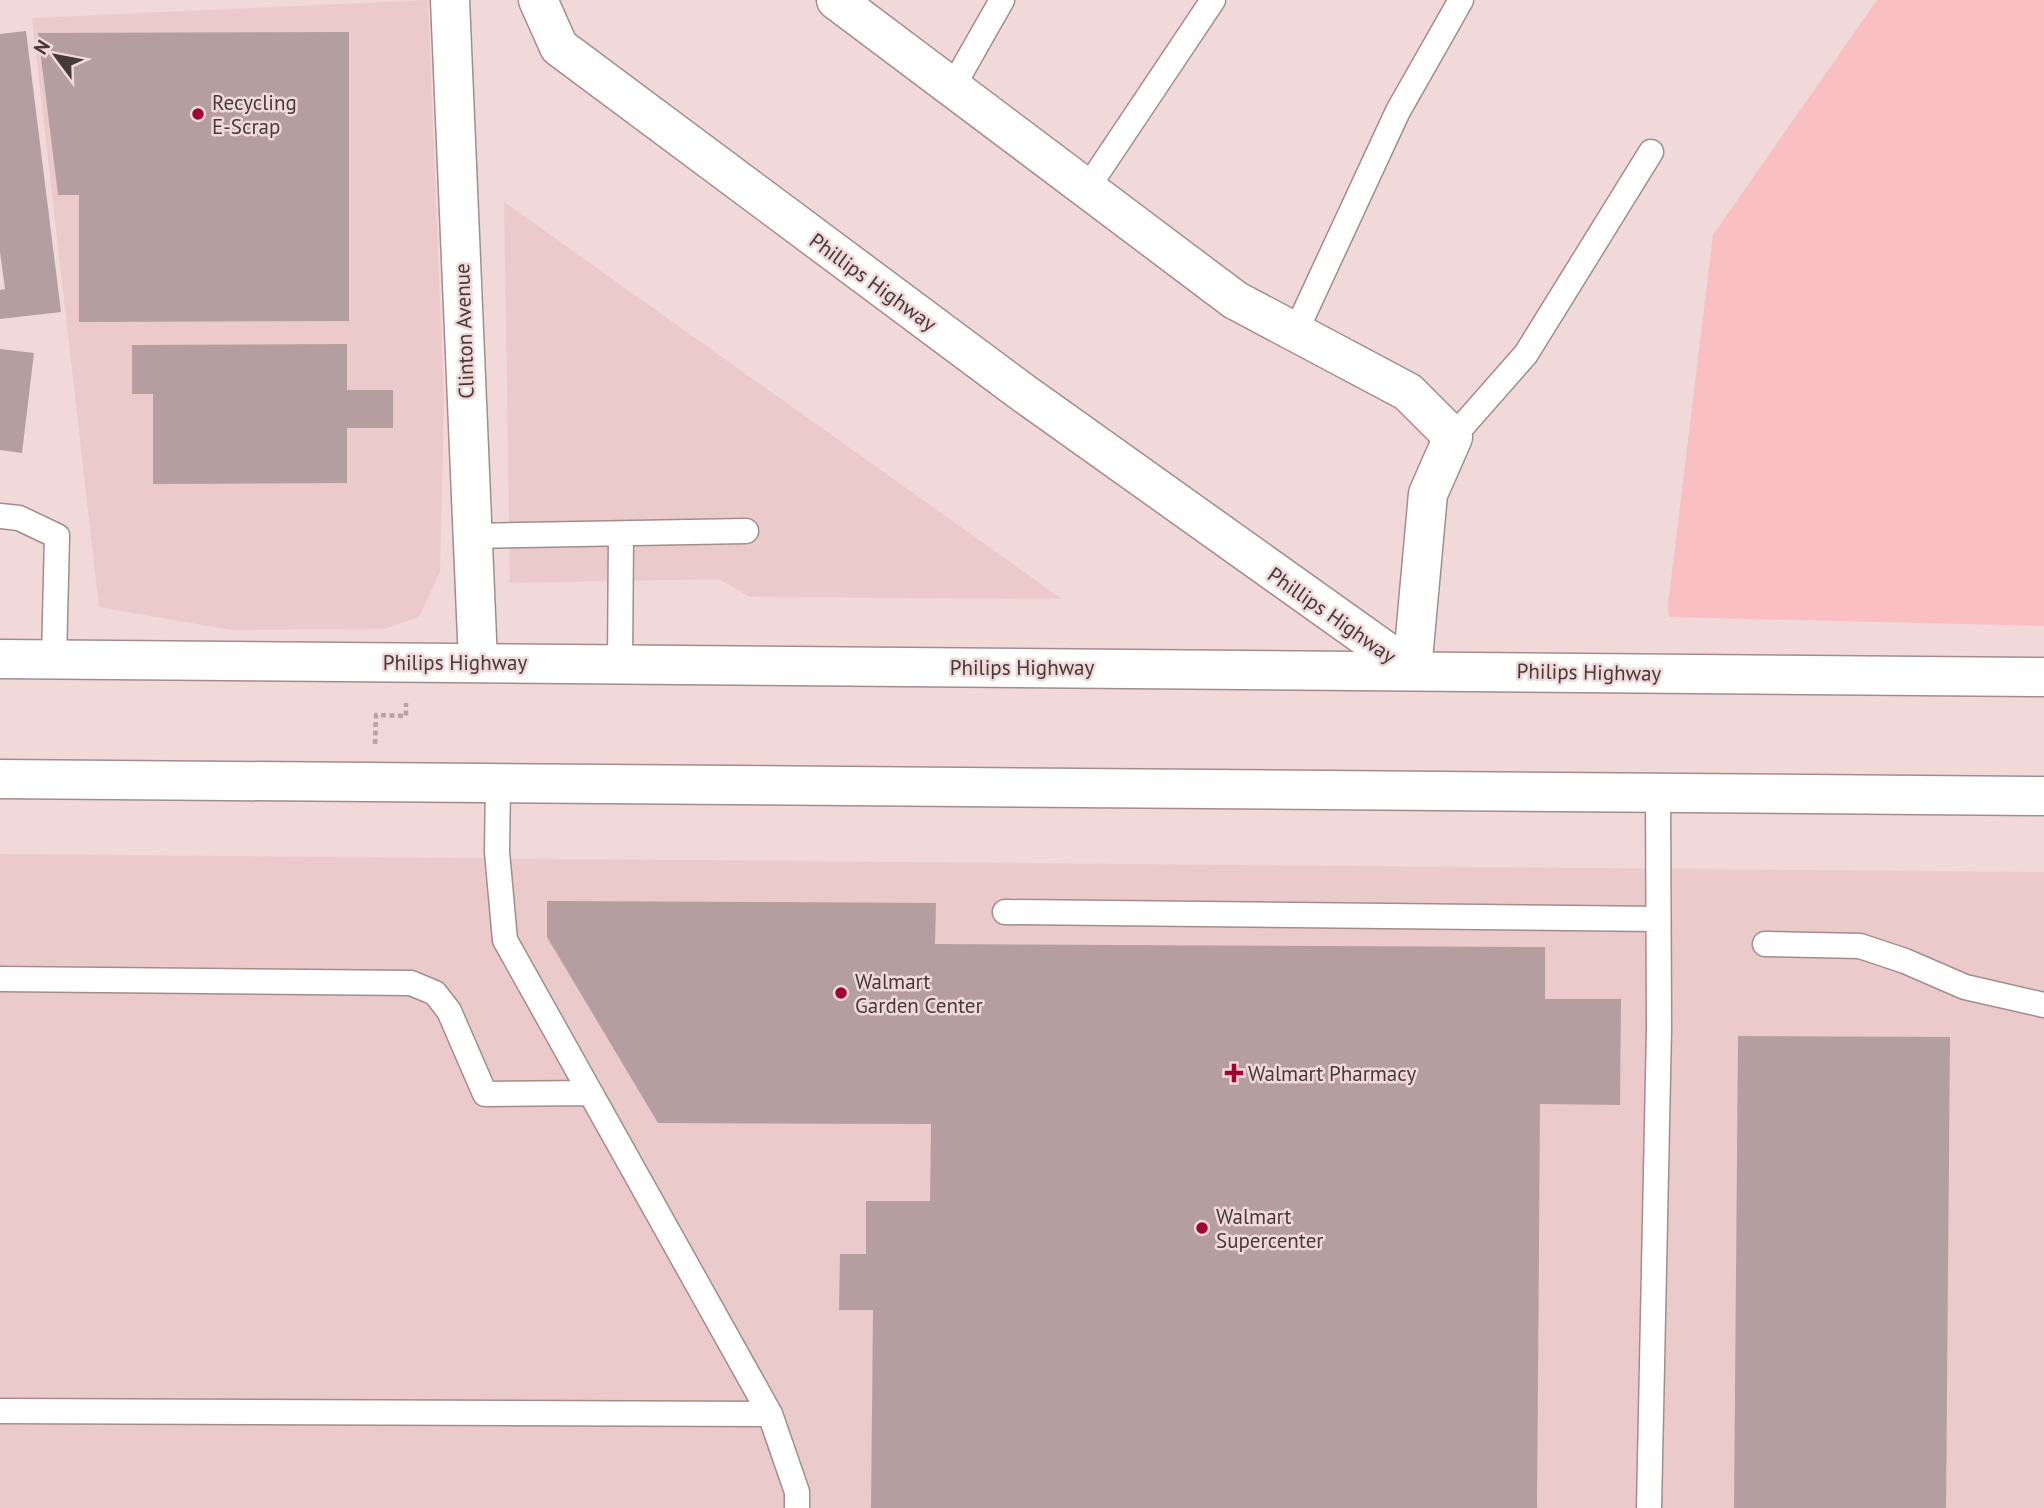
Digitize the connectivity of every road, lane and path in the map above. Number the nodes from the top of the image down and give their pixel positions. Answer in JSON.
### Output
{"nodes":[{"id":1,"x":450,"y":0,"type":"edge"},
{"id":2,"x":538,"y":0,"type":"edge"},
{"id":3,"x":836,"y":0,"type":"edge"},
{"id":4,"x":1002,"y":0,"type":"edge"},
{"id":5,"x":1213,"y":0,"type":"edge"},
{"id":6,"x":1461,"y":0,"type":"edge"},
{"id":7,"x":952,"y":88,"type":"junction"},
{"id":8,"x":1651,"y":152,"type":"dead end"},
{"id":9,"x":1088,"y":187,"type":"junction"},
{"id":10,"x":1296,"y":331,"type":"junction"},
{"id":11,"x":1453,"y":437,"type":"junction"},
{"id":12,"x":0,"y":516,"type":"edge"},
{"id":13,"x":746,"y":531,"type":"dead end"},
{"id":14,"x":621,"y":534,"type":"junction"},
{"id":15,"x":472,"y":536,"type":"junction"},
{"id":16,"x":0,"y":659,"type":"edge"},
{"id":17,"x":54,"y":659,"type":"junction"},
{"id":18,"x":478,"y":663,"type":"junction"},
{"id":19,"x":620,"y":664,"type":"junction"},
{"id":20,"x":1412,"y":670,"type":"junction"},
{"id":21,"x":2044,"y":677,"type":"edge"},
{"id":22,"x":406,"y":697,"type":"dead end"},
{"id":23,"x":375,"y":756,"type":"dead end"},
{"id":24,"x":0,"y":779,"type":"edge"},
{"id":25,"x":498,"y":783,"type":"junction"},
{"id":26,"x":1658,"y":793,"type":"junction"},
{"id":27,"x":2044,"y":796,"type":"edge"},
{"id":28,"x":1005,"y":912,"type":"dead end"},
{"id":29,"x":1658,"y":919,"type":"junction"},
{"id":30,"x":1765,"y":944,"type":"dead end"},
{"id":31,"x":0,"y":979,"type":"edge"},
{"id":32,"x":2044,"y":1005,"type":"edge"},
{"id":33,"x":589,"y":1093,"type":"junction"},
{"id":34,"x":0,"y":1411,"type":"edge"},
{"id":35,"x":770,"y":1414,"type":"junction"},
{"id":36,"x":797,"y":1508,"type":"edge"},
{"id":37,"x":1649,"y":1508,"type":"edge"}],
"edges":[{"from":1,"to":15,"type":"main road","name":"Clinton Avenue"},
{"from":2,"to":20,"type":"main road","name":"Phillips Highway"},
{"from":3,"to":7,"type":"main road"},
{"from":4,"to":7,"type":"lane"},
{"from":5,"to":9,"type":"lane"},
{"from":6,"to":10,"type":"lane"},
{"from":7,"to":9,"type":"main road"},
{"from":8,"to":11,"type":"lane"},
{"from":9,"to":10,"type":"main road"},
{"from":10,"to":11,"type":"main road"},
{"from":11,"to":20,"type":"main road","name":"Phillips Highway"},
{"from":12,"to":17,"type":"lane"},
{"from":13,"to":14,"type":"lane"},
{"from":14,"to":15,"type":"lane"},
{"from":14,"to":19,"type":"lane"},
{"from":15,"to":18,"type":"main road","name":"Clinton Avenue"},
{"from":16,"to":17,"type":"main road","name":"Philips Highway"},
{"from":17,"to":18,"type":"main road","name":"Philips Highway"},
{"from":18,"to":19,"type":"main road","name":"Philips Highway"},
{"from":19,"to":20,"type":"main road","name":"Philips Highway"},
{"from":20,"to":21,"type":"main road","name":"Philips Highway"},
{"from":22,"to":23,"type":"path"},
{"from":24,"to":25,"type":"main road"},
{"from":25,"to":26,"type":"main road"},
{"from":25,"to":33,"type":"lane"},
{"from":26,"to":27,"type":"main road"},
{"from":26,"to":29,"type":"lane"},
{"from":28,"to":29,"type":"lane"},
{"from":29,"to":37,"type":"lane"},
{"from":30,"to":32,"type":"lane"},
{"from":31,"to":33,"type":"lane"},
{"from":33,"to":35,"type":"lane"},
{"from":34,"to":35,"type":"lane"},
{"from":35,"to":36,"type":"lane"}]}
